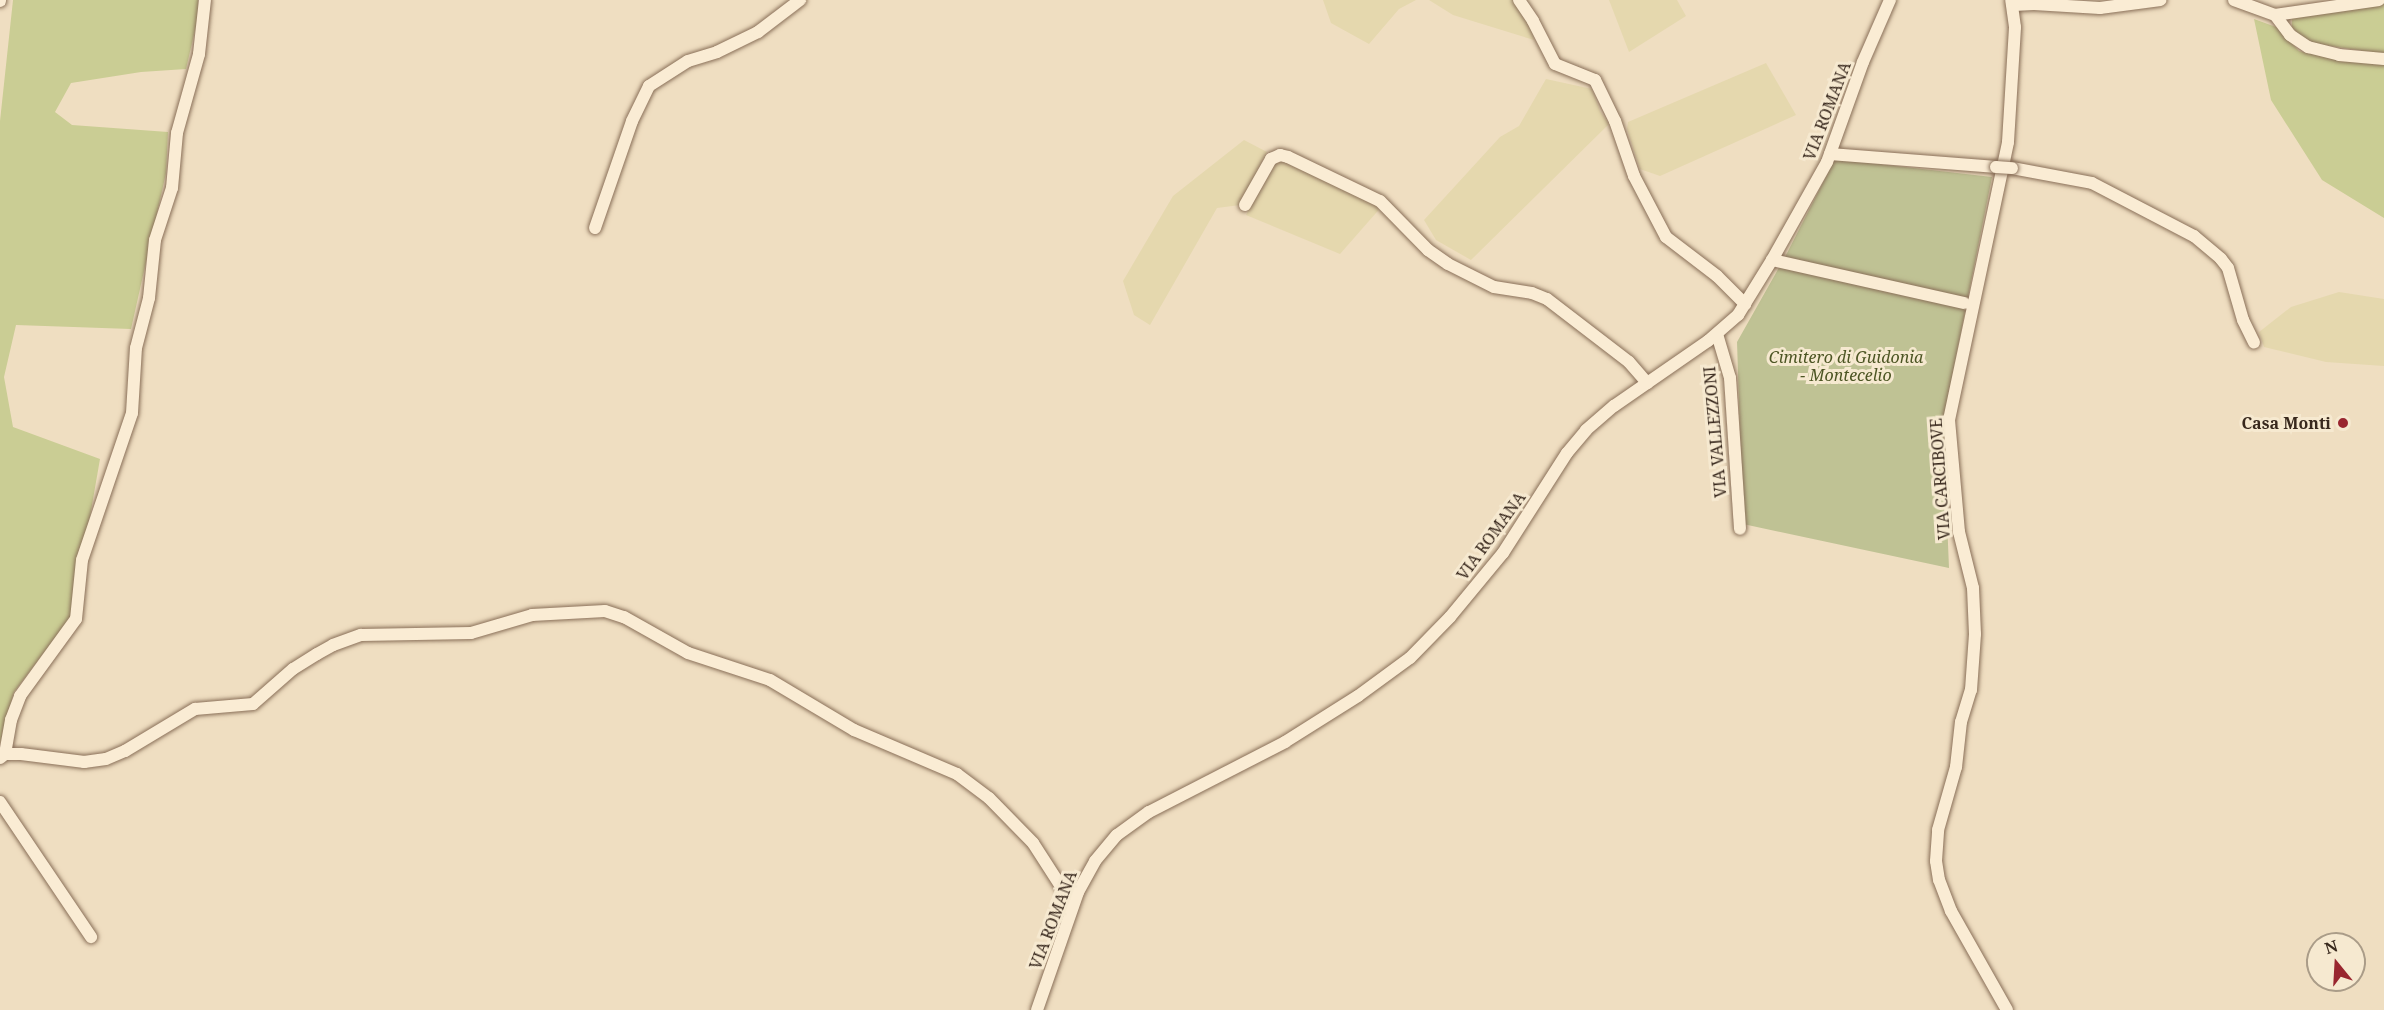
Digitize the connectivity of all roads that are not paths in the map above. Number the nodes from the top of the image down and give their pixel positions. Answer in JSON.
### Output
{"nodes":[{"id":1,"x":205,"y":0,"type":"edge"},
{"id":2,"x":800,"y":0,"type":"edge"},
{"id":3,"x":1519,"y":0,"type":"edge"},
{"id":4,"x":1890,"y":0,"type":"edge"},
{"id":5,"x":2160,"y":0,"type":"edge"},
{"id":6,"x":2234,"y":0,"type":"edge"},
{"id":7,"x":2379,"y":0,"type":"edge"},
{"id":8,"x":2012,"y":3,"type":"edge"},
{"id":9,"x":2275,"y":15,"type":"junction"},
{"id":10,"x":2384,"y":59,"type":"edge"},
{"id":11,"x":1830,"y":154,"type":"junction"},
{"id":12,"x":1245,"y":205,"type":"dead end"},
{"id":13,"x":596,"y":228,"type":"dead end"},
{"id":14,"x":1772,"y":260,"type":"junction"},
{"id":15,"x":1964,"y":303,"type":"dead end"},
{"id":16,"x":1745,"y":304,"type":"junction"},
{"id":17,"x":1717,"y":334,"type":"junction"},
{"id":18,"x":2254,"y":343,"type":"dead end"},
{"id":19,"x":1647,"y":383,"type":"junction"},
{"id":20,"x":1740,"y":529,"type":"dead end"},
{"id":21,"x":2,"y":756,"type":"edge"},
{"id":22,"x":0,"y":802,"type":"edge"},
{"id":23,"x":1073,"y":905,"type":"junction"},
{"id":24,"x":91,"y":937,"type":"dead end"},
{"id":25,"x":1037,"y":1010,"type":"edge"},
{"id":26,"x":2007,"y":1010,"type":"edge"}],
"edges":[{"from":1,"to":21,"type":"street"},
{"from":2,"to":13,"type":"street"},
{"from":3,"to":16,"type":"street"},
{"from":4,"to":11,"type":"street","name":"VIA ROMANA"},
{"from":5,"to":8,"type":"street"},
{"from":6,"to":9,"type":"street"},
{"from":7,"to":9,"type":"street"},
{"from":8,"to":26,"type":"street","name":"VIA CARCIBOVE"},
{"from":9,"to":10,"type":"street"},
{"from":11,"to":14,"type":"street","name":"VIA ROMANA"},
{"from":11,"to":18,"type":"street","bridge":true},
{"from":12,"to":19,"type":"street"},
{"from":14,"to":15,"type":"street"},
{"from":14,"to":16,"type":"street","name":"VIA ROMANA"},
{"from":16,"to":17,"type":"street","name":"VIA ROMANA"},
{"from":17,"to":19,"type":"street","name":"VIA ROMANA"},
{"from":17,"to":20,"type":"street","name":"VIA VALLEZZONI"},
{"from":19,"to":23,"type":"street","name":"VIA ROMANA"},
{"from":21,"to":23,"type":"street"},
{"from":22,"to":24,"type":"street"},
{"from":23,"to":25,"type":"street","name":"VIA ROMANA"}]}
